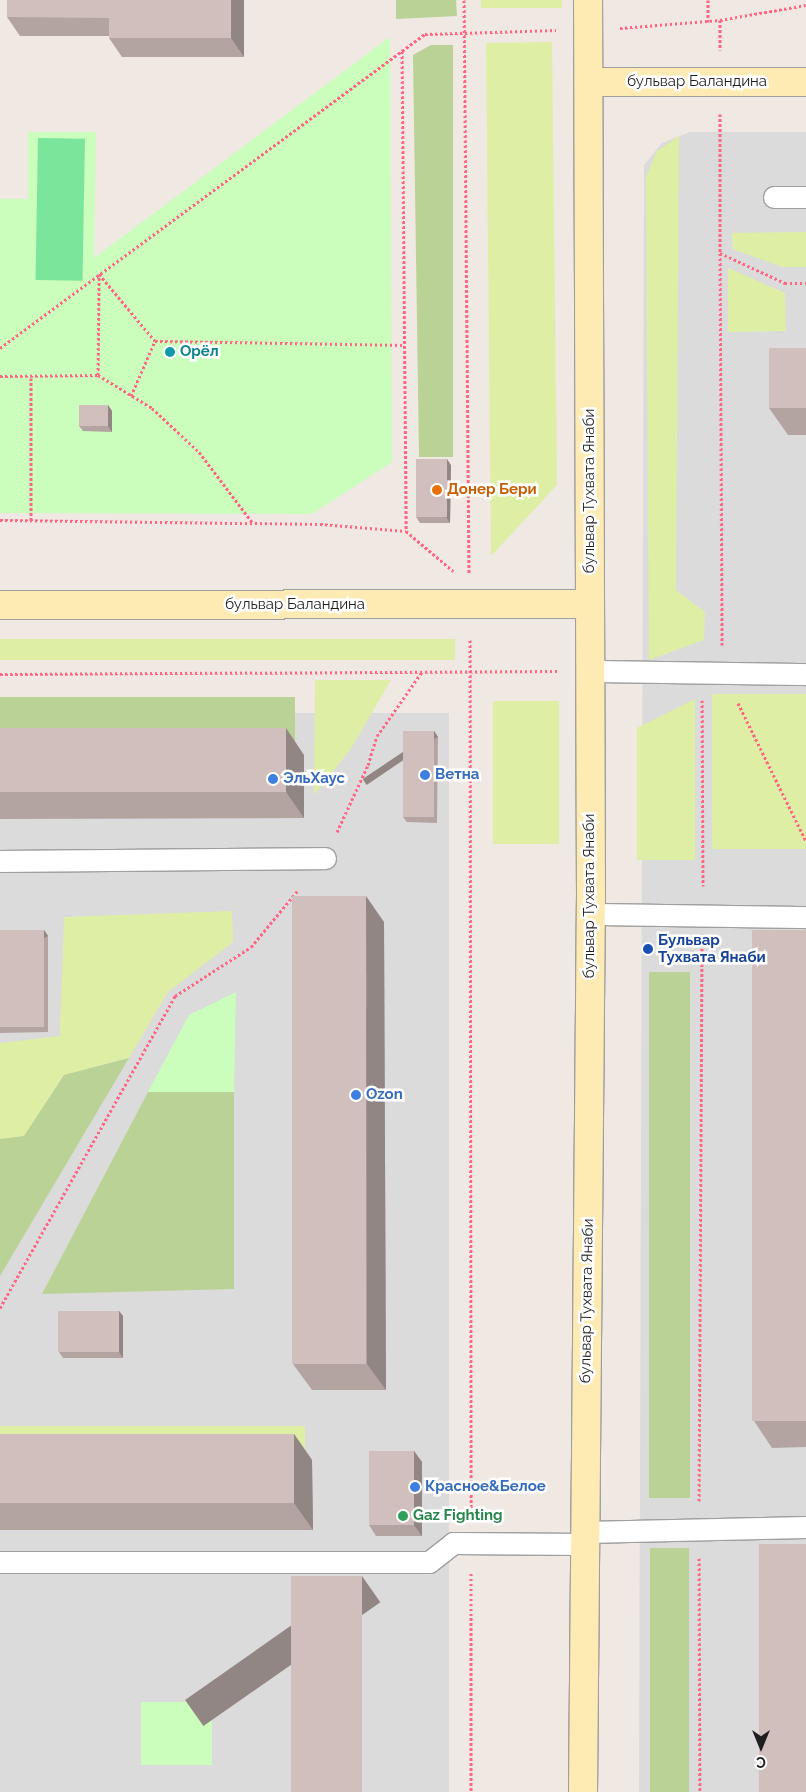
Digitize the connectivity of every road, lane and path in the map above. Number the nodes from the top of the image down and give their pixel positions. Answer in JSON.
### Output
{"nodes":[{"id":1,"x":464,"y":0,"type":"edge"},
{"id":2,"x":588,"y":0,"type":"edge"},
{"id":3,"x":708,"y":0,"type":"edge"},
{"id":4,"x":806,"y":5,"type":"edge"},
{"id":5,"x":720,"y":20,"type":"junction"},
{"id":6,"x":708,"y":22,"type":"junction"},
{"id":7,"x":588,"y":29,"type":"junction"},
{"id":8,"x":464,"y":32,"type":"junction"},
{"id":9,"x":402,"y":51,"type":"junction"},
{"id":10,"x":589,"y":82,"type":"junction"},
{"id":11,"x":720,"y":82,"type":"junction"},
{"id":12,"x":806,"y":82,"type":"edge"},
{"id":13,"x":774,"y":197,"type":"dead end"},
{"id":14,"x":806,"y":197,"type":"edge"},
{"id":15,"x":720,"y":253,"type":"junction"},
{"id":16,"x":99,"y":274,"type":"junction"},
{"id":17,"x":806,"y":283,"type":"edge"},
{"id":18,"x":155,"y":341,"type":"junction"},
{"id":19,"x":405,"y":345,"type":"junction"},
{"id":20,"x":0,"y":348,"type":"edge"},
{"id":21,"x":98,"y":375,"type":"junction"},
{"id":22,"x":0,"y":376,"type":"edge"},
{"id":23,"x":31,"y":378,"type":"junction"},
{"id":24,"x":132,"y":396,"type":"junction"},
{"id":25,"x":0,"y":520,"type":"edge"},
{"id":26,"x":31,"y":520,"type":"junction"},
{"id":27,"x":252,"y":522,"type":"junction"},
{"id":28,"x":406,"y":531,"type":"junction"},
{"id":29,"x":455,"y":572,"type":"dead end"},
{"id":30,"x":469,"y":574,"type":"dead end"},
{"id":31,"x":590,"y":604,"type":"junction"},
{"id":32,"x":0,"y":605,"type":"edge"},
{"id":33,"x":470,"y":640,"type":"dead end"},
{"id":34,"x":590,"y":671,"type":"junction"},
{"id":35,"x":422,"y":672,"type":"junction"},
{"id":36,"x":470,"y":672,"type":"junction"},
{"id":37,"x":712,"y":672,"type":"junction"},
{"id":38,"x":0,"y":674,"type":"edge"},
{"id":39,"x":806,"y":674,"type":"edge"},
{"id":40,"x":806,"y":841,"type":"edge"},
{"id":41,"x":325,"y":858,"type":"junction"},
{"id":42,"x":0,"y":861,"type":"edge"},
{"id":43,"x":590,"y":914,"type":"junction"},
{"id":44,"x":702,"y":916,"type":"junction"},
{"id":45,"x":806,"y":917,"type":"edge"},
{"id":46,"x":0,"y":1308,"type":"edge"},
{"id":47,"x":806,"y":1527,"type":"edge"},
{"id":48,"x":699,"y":1529,"type":"junction"},
{"id":49,"x":585,"y":1538,"type":"junction"},
{"id":50,"x":471,"y":1542,"type":"junction"},
{"id":51,"x":0,"y":1562,"type":"edge"},
{"id":52,"x":471,"y":1792,"type":"edge"},
{"id":53,"x":584,"y":1792,"type":"edge"},
{"id":54,"x":700,"y":1792,"type":"edge"}],
"edges":[{"from":1,"to":8,"type":"path"},
{"from":2,"to":7,"type":"main road","name":"бульвар Тухвата Янаби"},
{"from":3,"to":6,"type":"path"},
{"from":4,"to":5,"type":"path"},
{"from":5,"to":6,"type":"path"},
{"from":5,"to":11,"type":"path"},
{"from":6,"to":7,"type":"path"},
{"from":7,"to":8,"type":"path"},
{"from":7,"to":10,"type":"main road","name":"бульвар Тухвата Янаби"},
{"from":8,"to":9,"type":"path"},
{"from":8,"to":30,"type":"path"},
{"from":9,"to":16,"type":"path"},
{"from":9,"to":19,"type":"path"},
{"from":10,"to":11,"type":"main road","name":"бульвар Баландина"},
{"from":10,"to":31,"type":"main road","name":"бульвар Тухвата Янаби"},
{"from":11,"to":12,"type":"main road","name":"бульвар Баландина"},
{"from":11,"to":15,"type":"path"},
{"from":13,"to":14,"type":"lane"},
{"from":15,"to":17,"type":"path"},
{"from":15,"to":37,"type":"path"},
{"from":16,"to":18,"type":"path"},
{"from":16,"to":20,"type":"path"},
{"from":16,"to":21,"type":"path"},
{"from":18,"to":19,"type":"path"},
{"from":18,"to":24,"type":"path"},
{"from":19,"to":28,"type":"path"},
{"from":21,"to":23,"type":"path"},
{"from":21,"to":24,"type":"path"},
{"from":22,"to":23,"type":"path"},
{"from":23,"to":26,"type":"path"},
{"from":24,"to":27,"type":"path"},
{"from":25,"to":26,"type":"path"},
{"from":26,"to":27,"type":"path"},
{"from":27,"to":28,"type":"path"},
{"from":28,"to":29,"type":"path"},
{"from":31,"to":32,"type":"main road","name":"бульвар Баландина"},
{"from":31,"to":34,"type":"main road","name":"бульвар Тухвата Янаби"},
{"from":33,"to":36,"type":"path"},
{"from":34,"to":36,"type":"path"},
{"from":34,"to":37,"type":"lane"},
{"from":34,"to":43,"type":"main road","name":"бульвар Тухвата Янаби"},
{"from":35,"to":36,"type":"path"},
{"from":35,"to":38,"type":"path"},
{"from":35,"to":41,"type":"path"},
{"from":36,"to":50,"type":"path"},
{"from":37,"to":39,"type":"lane"},
{"from":37,"to":40,"type":"path"},
{"from":37,"to":44,"type":"path"},
{"from":41,"to":42,"type":"lane"},
{"from":41,"to":46,"type":"path"},
{"from":43,"to":44,"type":"lane"},
{"from":43,"to":49,"type":"main road","name":"бульвар Тухвата Янаби"},
{"from":44,"to":45,"type":"lane"},
{"from":44,"to":48,"type":"path"},
{"from":47,"to":48,"type":"lane"},
{"from":48,"to":49,"type":"lane"},
{"from":48,"to":54,"type":"path"},
{"from":49,"to":50,"type":"lane"},
{"from":49,"to":53,"type":"main road","name":"бульвар Тухвата Янаби"},
{"from":50,"to":51,"type":"lane"},
{"from":50,"to":52,"type":"path"}]}
